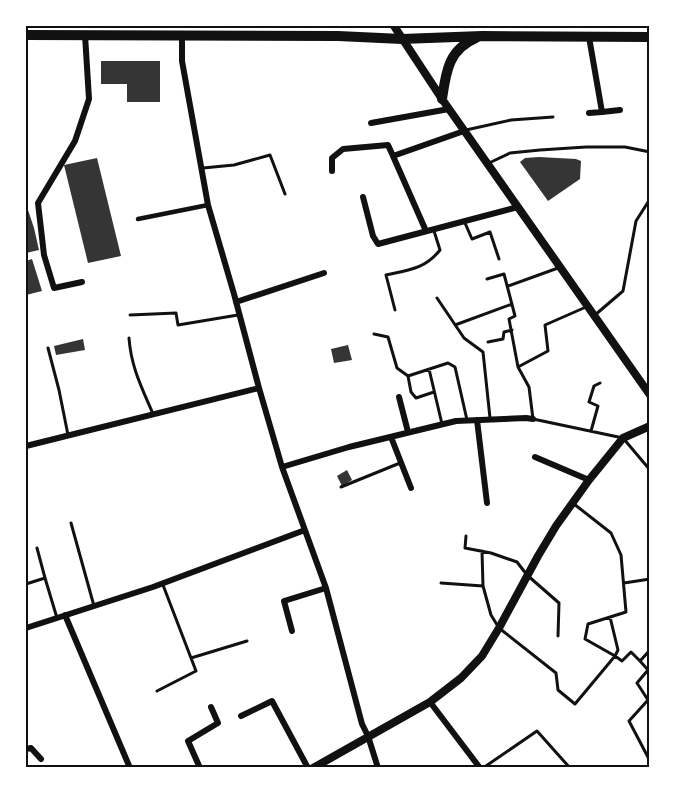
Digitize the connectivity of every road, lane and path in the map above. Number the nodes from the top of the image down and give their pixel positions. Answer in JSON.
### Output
{"nodes":[{"id":1,"x":394,"y":26,"type":"edge"},
{"id":2,"x":26,"y":35,"type":"edge"},
{"id":3,"x":86,"y":35,"type":"junction"},
{"id":4,"x":182,"y":36,"type":"junction"},
{"id":5,"x":482,"y":36,"type":"junction"},
{"id":6,"x":589,"y":37,"type":"junction"},
{"id":7,"x":650,"y":37,"type":"edge"},
{"id":8,"x":402,"y":39,"type":"junction"},
{"id":9,"x":442,"y":99,"type":"junction"},
{"id":10,"x":449,"y":109,"type":"junction"},
{"id":11,"x":620,"y":110,"type":"dead end"},
{"id":12,"x":602,"y":112,"type":"junction"},
{"id":13,"x":589,"y":113,"type":"dead end"},
{"id":14,"x":553,"y":117,"type":"dead end"},
{"id":15,"x":371,"y":123,"type":"dead end"},
{"id":16,"x":464,"y":131,"type":"junction"},
{"id":17,"x":650,"y":152,"type":"edge"},
{"id":18,"x":393,"y":156,"type":"junction"},
{"id":19,"x":487,"y":164,"type":"junction"},
{"id":20,"x":201,"y":168,"type":"junction"},
{"id":21,"x":332,"y":171,"type":"dead end"},
{"id":22,"x":285,"y":194,"type":"dead end"},
{"id":23,"x":363,"y":197,"type":"dead end"},
{"id":24,"x":650,"y":199,"type":"edge"},
{"id":25,"x":208,"y":205,"type":"junction"},
{"id":26,"x":518,"y":207,"type":"junction"},
{"id":27,"x":138,"y":219,"type":"dead end"},
{"id":28,"x":465,"y":221,"type":"junction"},
{"id":29,"x":434,"y":229,"type":"junction"},
{"id":30,"x":426,"y":231,"type":"junction"},
{"id":31,"x":499,"y":260,"type":"dead end"},
{"id":32,"x":560,"y":267,"type":"junction"},
{"id":33,"x":324,"y":273,"type":"dead end"},
{"id":34,"x":487,"y":279,"type":"dead end"},
{"id":35,"x":82,"y":282,"type":"dead end"},
{"id":36,"x":508,"y":286,"type":"junction"},
{"id":37,"x":437,"y":298,"type":"dead end"},
{"id":38,"x":236,"y":302,"type":"junction"},
{"id":39,"x":512,"y":304,"type":"junction"},
{"id":40,"x":587,"y":306,"type":"junction"},
{"id":41,"x":395,"y":310,"type":"dead end"},
{"id":42,"x":130,"y":315,"type":"dead end"},
{"id":43,"x":240,"y":315,"type":"junction"},
{"id":44,"x":594,"y":316,"type":"junction"},
{"id":45,"x":455,"y":325,"type":"junction"},
{"id":46,"x":512,"y":330,"type":"junction"},
{"id":47,"x":374,"y":334,"type":"dead end"},
{"id":48,"x":129,"y":338,"type":"dead end"},
{"id":49,"x":488,"y":342,"type":"dead end"},
{"id":50,"x":48,"y":348,"type":"dead end"},
{"id":51,"x":518,"y":367,"type":"junction"},
{"id":52,"x":429,"y":369,"type":"junction"},
{"id":53,"x":408,"y":376,"type":"junction"},
{"id":54,"x":600,"y":383,"type":"dead end"},
{"id":55,"x":259,"y":388,"type":"junction"},
{"id":56,"x":434,"y":392,"type":"junction"},
{"id":57,"x":650,"y":395,"type":"edge"},
{"id":58,"x":399,"y":397,"type":"dead end"},
{"id":59,"x":153,"y":414,"type":"junction"},
{"id":60,"x":467,"y":420,"type":"junction"},
{"id":61,"x":477,"y":420,"type":"junction"},
{"id":62,"x":491,"y":420,"type":"junction"},
{"id":63,"x":533,"y":420,"type":"junction"},
{"id":64,"x":442,"y":424,"type":"junction"},
{"id":65,"x":650,"y":426,"type":"edge"},
{"id":66,"x":591,"y":431,"type":"junction"},
{"id":67,"x":408,"y":432,"type":"junction"},
{"id":68,"x":68,"y":435,"type":"junction"},
{"id":69,"x":391,"y":437,"type":"junction"},
{"id":70,"x":623,"y":438,"type":"junction"},
{"id":71,"x":26,"y":446,"type":"edge"},
{"id":72,"x":535,"y":457,"type":"dead end"},
{"id":73,"x":401,"y":463,"type":"junction"},
{"id":74,"x":282,"y":467,"type":"junction"},
{"id":75,"x":650,"y":470,"type":"edge"},
{"id":76,"x":589,"y":480,"type":"junction"},
{"id":77,"x":341,"y":487,"type":"dead end"},
{"id":78,"x":411,"y":488,"type":"dead end"},
{"id":79,"x":486,"y":503,"type":"dead end"},
{"id":80,"x":572,"y":503,"type":"junction"},
{"id":81,"x":71,"y":523,"type":"dead end"},
{"id":82,"x":305,"y":530,"type":"junction"},
{"id":83,"x":466,"y":536,"type":"dead end"},
{"id":84,"x":37,"y":548,"type":"dead end"},
{"id":85,"x":482,"y":551,"type":"junction"},
{"id":86,"x":527,"y":575,"type":"junction"},
{"id":87,"x":45,"y":578,"type":"junction"},
{"id":88,"x":650,"y":579,"type":"edge"},
{"id":89,"x":162,"y":583,"type":"junction"},
{"id":90,"x":441,"y":583,"type":"dead end"},
{"id":91,"x":624,"y":583,"type":"junction"},
{"id":92,"x":26,"y":584,"type":"edge"},
{"id":93,"x":483,"y":586,"type":"junction"},
{"id":94,"x":326,"y":588,"type":"junction"},
{"id":95,"x":94,"y":606,"type":"junction"},
{"id":96,"x":65,"y":615,"type":"junction"},
{"id":97,"x":610,"y":617,"type":"junction"},
{"id":98,"x":57,"y":618,"type":"junction"},
{"id":99,"x":26,"y":628,"type":"edge"},
{"id":100,"x":499,"y":628,"type":"junction"},
{"id":101,"x":292,"y":631,"type":"dead end"},
{"id":102,"x":558,"y":636,"type":"dead end"},
{"id":103,"x":246,"y":641,"type":"dead end"},
{"id":104,"x":650,"y":650,"type":"edge"},
{"id":105,"x":615,"y":656,"type":"junction"},
{"id":106,"x":191,"y":658,"type":"junction"},
{"id":107,"x":640,"y":661,"type":"junction"},
{"id":108,"x":157,"y":691,"type":"dead end"},
{"id":109,"x":649,"y":700,"type":"edge"},
{"id":110,"x":430,"y":702,"type":"junction"},
{"id":111,"x":211,"y":707,"type":"dead end"},
{"id":112,"x":241,"y":716,"type":"dead end"},
{"id":113,"x":368,"y":736,"type":"junction"},
{"id":114,"x":26,"y":749,"type":"edge"},
{"id":115,"x":40,"y":759,"type":"dead end"},
{"id":116,"x":650,"y":761,"type":"edge"},
{"id":117,"x":130,"y":768,"type":"edge"},
{"id":118,"x":200,"y":768,"type":"edge"},
{"id":119,"x":308,"y":768,"type":"edge"},
{"id":120,"x":313,"y":768,"type":"edge"},
{"id":121,"x":378,"y":768,"type":"edge"},
{"id":122,"x":482,"y":768,"type":"edge"},
{"id":123,"x":570,"y":768,"type":"edge"}],
"edges":[{"from":1,"to":8,"type":"street"},
{"from":2,"to":3,"type":"main road"},
{"from":3,"to":4,"type":"main road"},
{"from":3,"to":35,"type":"street"},
{"from":4,"to":8,"type":"main road"},
{"from":4,"to":20,"type":"street"},
{"from":5,"to":6,"type":"main road"},
{"from":5,"to":8,"type":"main road"},
{"from":5,"to":9,"type":"main road"},
{"from":6,"to":7,"type":"main road"},
{"from":6,"to":12,"type":"street"},
{"from":8,"to":9,"type":"street"},
{"from":9,"to":10,"type":"street"},
{"from":10,"to":15,"type":"street"},
{"from":10,"to":16,"type":"street"},
{"from":11,"to":12,"type":"street"},
{"from":12,"to":13,"type":"street"},
{"from":14,"to":16,"type":"lane"},
{"from":16,"to":18,"type":"street"},
{"from":16,"to":19,"type":"street"},
{"from":17,"to":19,"type":"lane"},
{"from":18,"to":21,"type":"street"},
{"from":18,"to":30,"type":"street"},
{"from":19,"to":26,"type":"street"},
{"from":20,"to":22,"type":"lane"},
{"from":20,"to":25,"type":"street"},
{"from":23,"to":30,"type":"street"},
{"from":24,"to":44,"type":"lane"},
{"from":25,"to":27,"type":"street"},
{"from":25,"to":38,"type":"street"},
{"from":26,"to":28,"type":"street"},
{"from":26,"to":32,"type":"street"},
{"from":28,"to":29,"type":"street"},
{"from":28,"to":31,"type":"lane"},
{"from":29,"to":30,"type":"street"},
{"from":29,"to":41,"type":"lane"},
{"from":32,"to":36,"type":"lane"},
{"from":32,"to":40,"type":"street"},
{"from":33,"to":38,"type":"street"},
{"from":34,"to":36,"type":"lane"},
{"from":36,"to":39,"type":"lane"},
{"from":37,"to":45,"type":"lane"},
{"from":38,"to":43,"type":"street"},
{"from":39,"to":45,"type":"lane"},
{"from":39,"to":46,"type":"lane"},
{"from":40,"to":44,"type":"street"},
{"from":40,"to":51,"type":"lane"},
{"from":42,"to":43,"type":"lane"},
{"from":43,"to":55,"type":"street"},
{"from":44,"to":57,"type":"street"},
{"from":45,"to":62,"type":"lane"},
{"from":46,"to":49,"type":"lane"},
{"from":46,"to":51,"type":"lane"},
{"from":47,"to":53,"type":"lane"},
{"from":48,"to":59,"type":"lane"},
{"from":50,"to":68,"type":"lane"},
{"from":51,"to":63,"type":"lane"},
{"from":52,"to":53,"type":"lane"},
{"from":52,"to":56,"type":"lane"},
{"from":52,"to":60,"type":"lane"},
{"from":53,"to":56,"type":"lane"},
{"from":54,"to":66,"type":"lane"},
{"from":55,"to":59,"type":"street"},
{"from":55,"to":74,"type":"street"},
{"from":56,"to":64,"type":"lane"},
{"from":58,"to":67,"type":"street"},
{"from":59,"to":68,"type":"street"},
{"from":60,"to":61,"type":"street"},
{"from":60,"to":64,"type":"street"},
{"from":61,"to":62,"type":"street"},
{"from":61,"to":79,"type":"street"},
{"from":62,"to":63,"type":"street"},
{"from":63,"to":66,"type":"lane"},
{"from":64,"to":67,"type":"street"},
{"from":65,"to":70,"type":"street"},
{"from":66,"to":70,"type":"lane"},
{"from":67,"to":69,"type":"street"},
{"from":68,"to":71,"type":"street"},
{"from":69,"to":73,"type":"street"},
{"from":69,"to":74,"type":"street"},
{"from":70,"to":75,"type":"lane"},
{"from":70,"to":76,"type":"street"},
{"from":72,"to":76,"type":"street"},
{"from":73,"to":77,"type":"lane"},
{"from":73,"to":78,"type":"street"},
{"from":74,"to":82,"type":"street"},
{"from":76,"to":80,"type":"street"},
{"from":80,"to":86,"type":"street"},
{"from":80,"to":91,"type":"lane"},
{"from":81,"to":95,"type":"lane"},
{"from":82,"to":89,"type":"street"},
{"from":82,"to":94,"type":"street"},
{"from":83,"to":85,"type":"lane"},
{"from":84,"to":87,"type":"lane"},
{"from":85,"to":86,"type":"lane"},
{"from":85,"to":93,"type":"lane"},
{"from":86,"to":100,"type":"street"},
{"from":86,"to":102,"type":"lane"},
{"from":87,"to":92,"type":"lane"},
{"from":87,"to":98,"type":"lane"},
{"from":88,"to":91,"type":"lane"},
{"from":89,"to":95,"type":"street"},
{"from":89,"to":106,"type":"lane"},
{"from":90,"to":93,"type":"lane"},
{"from":91,"to":97,"type":"lane"},
{"from":93,"to":100,"type":"lane"},
{"from":94,"to":101,"type":"street"},
{"from":94,"to":113,"type":"street"},
{"from":95,"to":96,"type":"street"},
{"from":96,"to":98,"type":"street"},
{"from":96,"to":117,"type":"street"},
{"from":97,"to":105,"type":"lane"},
{"from":97,"to":105,"type":"lane"},
{"from":98,"to":99,"type":"street"},
{"from":100,"to":105,"type":"lane"},
{"from":100,"to":110,"type":"street"},
{"from":103,"to":106,"type":"lane"},
{"from":104,"to":107,"type":"lane"},
{"from":105,"to":107,"type":"lane"},
{"from":106,"to":108,"type":"lane"},
{"from":107,"to":109,"type":"lane"},
{"from":109,"to":116,"type":"lane"},
{"from":110,"to":113,"type":"street"},
{"from":110,"to":122,"type":"street"},
{"from":111,"to":118,"type":"street"},
{"from":112,"to":119,"type":"street"},
{"from":113,"to":120,"type":"street"},
{"from":113,"to":121,"type":"street"},
{"from":114,"to":115,"type":"street"},
{"from":122,"to":123,"type":"lane"}]}
